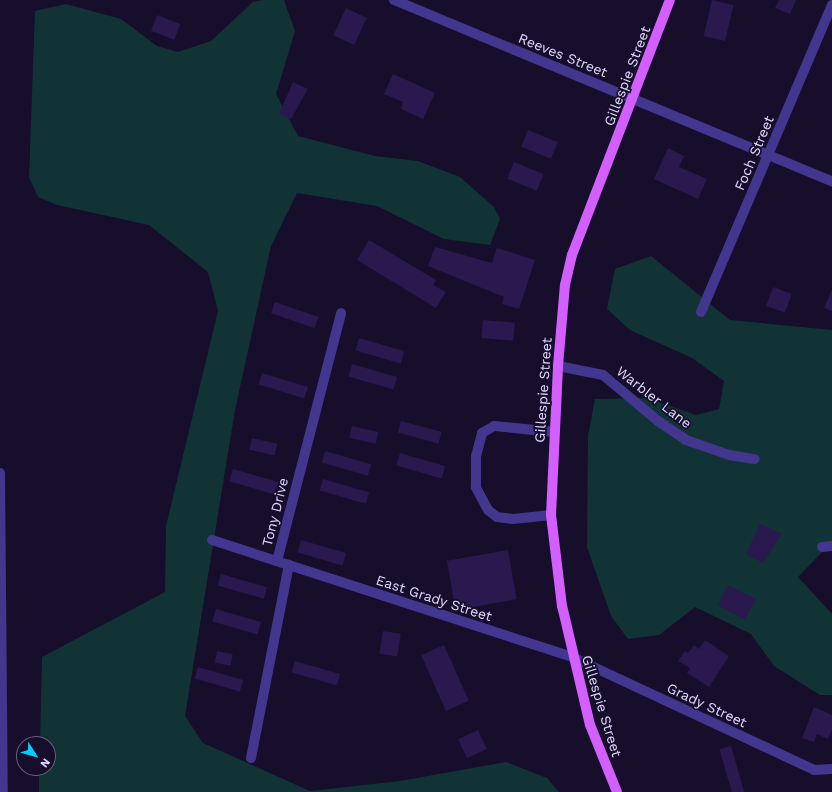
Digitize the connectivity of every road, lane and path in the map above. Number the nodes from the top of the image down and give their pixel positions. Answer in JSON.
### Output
{"nodes":[{"id":1,"x":394,"y":0,"type":"edge"},
{"id":2,"x":670,"y":0,"type":"edge"},
{"id":3,"x":832,"y":5,"type":"edge"},
{"id":4,"x":634,"y":98,"type":"junction"},
{"id":5,"x":768,"y":155,"type":"junction"},
{"id":6,"x":832,"y":181,"type":"edge"},
{"id":7,"x":701,"y":312,"type":"dead end"},
{"id":8,"x":341,"y":313,"type":"dead end"},
{"id":9,"x":558,"y":366,"type":"junction"},
{"id":10,"x":554,"y":432,"type":"junction"},
{"id":11,"x":755,"y":459,"type":"dead end"},
{"id":12,"x":0,"y":473,"type":"edge"},
{"id":13,"x":551,"y":515,"type":"junction"},
{"id":14,"x":0,"y":519,"type":"edge"},
{"id":15,"x":212,"y":540,"type":"dead end"},
{"id":16,"x":277,"y":561,"type":"junction"},
{"id":17,"x":289,"y":565,"type":"junction"},
{"id":18,"x":572,"y":657,"type":"junction"},
{"id":19,"x":251,"y":758,"type":"dead end"},
{"id":20,"x":832,"y":769,"type":"edge"},
{"id":21,"x":3,"y":792,"type":"edge"},
{"id":22,"x":617,"y":792,"type":"edge"}],
"edges":[{"from":1,"to":4,"type":"street","name":"Reeves Street"},
{"from":2,"to":4,"type":"main road","name":"Gillespie Street"},
{"from":3,"to":5,"type":"street","name":"Foch Street"},
{"from":4,"to":5,"type":"street","name":"Reeves Street"},
{"from":4,"to":9,"type":"main road","name":"Gillespie Street"},
{"from":5,"to":6,"type":"street","name":"Reeves Street"},
{"from":5,"to":7,"type":"street","name":"Foch Street"},
{"from":8,"to":16,"type":"street","name":"Tony Drive"},
{"from":9,"to":10,"type":"main road","name":"Gillespie Street"},
{"from":9,"to":11,"type":"street","name":"Warbler Lane"},
{"from":10,"to":13,"type":"main road","name":"Gillespie Street"},
{"from":10,"to":13,"type":"street"},
{"from":12,"to":14,"type":"street"},
{"from":13,"to":18,"type":"main road","name":"Gillespie Street"},
{"from":14,"to":21,"type":"street"},
{"from":15,"to":16,"type":"street"},
{"from":16,"to":17,"type":"street","name":"Tony Drive"},
{"from":17,"to":18,"type":"street","name":"East Grady Street"},
{"from":17,"to":19,"type":"street"},
{"from":18,"to":20,"type":"street","name":"Grady Street"},
{"from":18,"to":22,"type":"main road","name":"Gillespie Street"}]}
